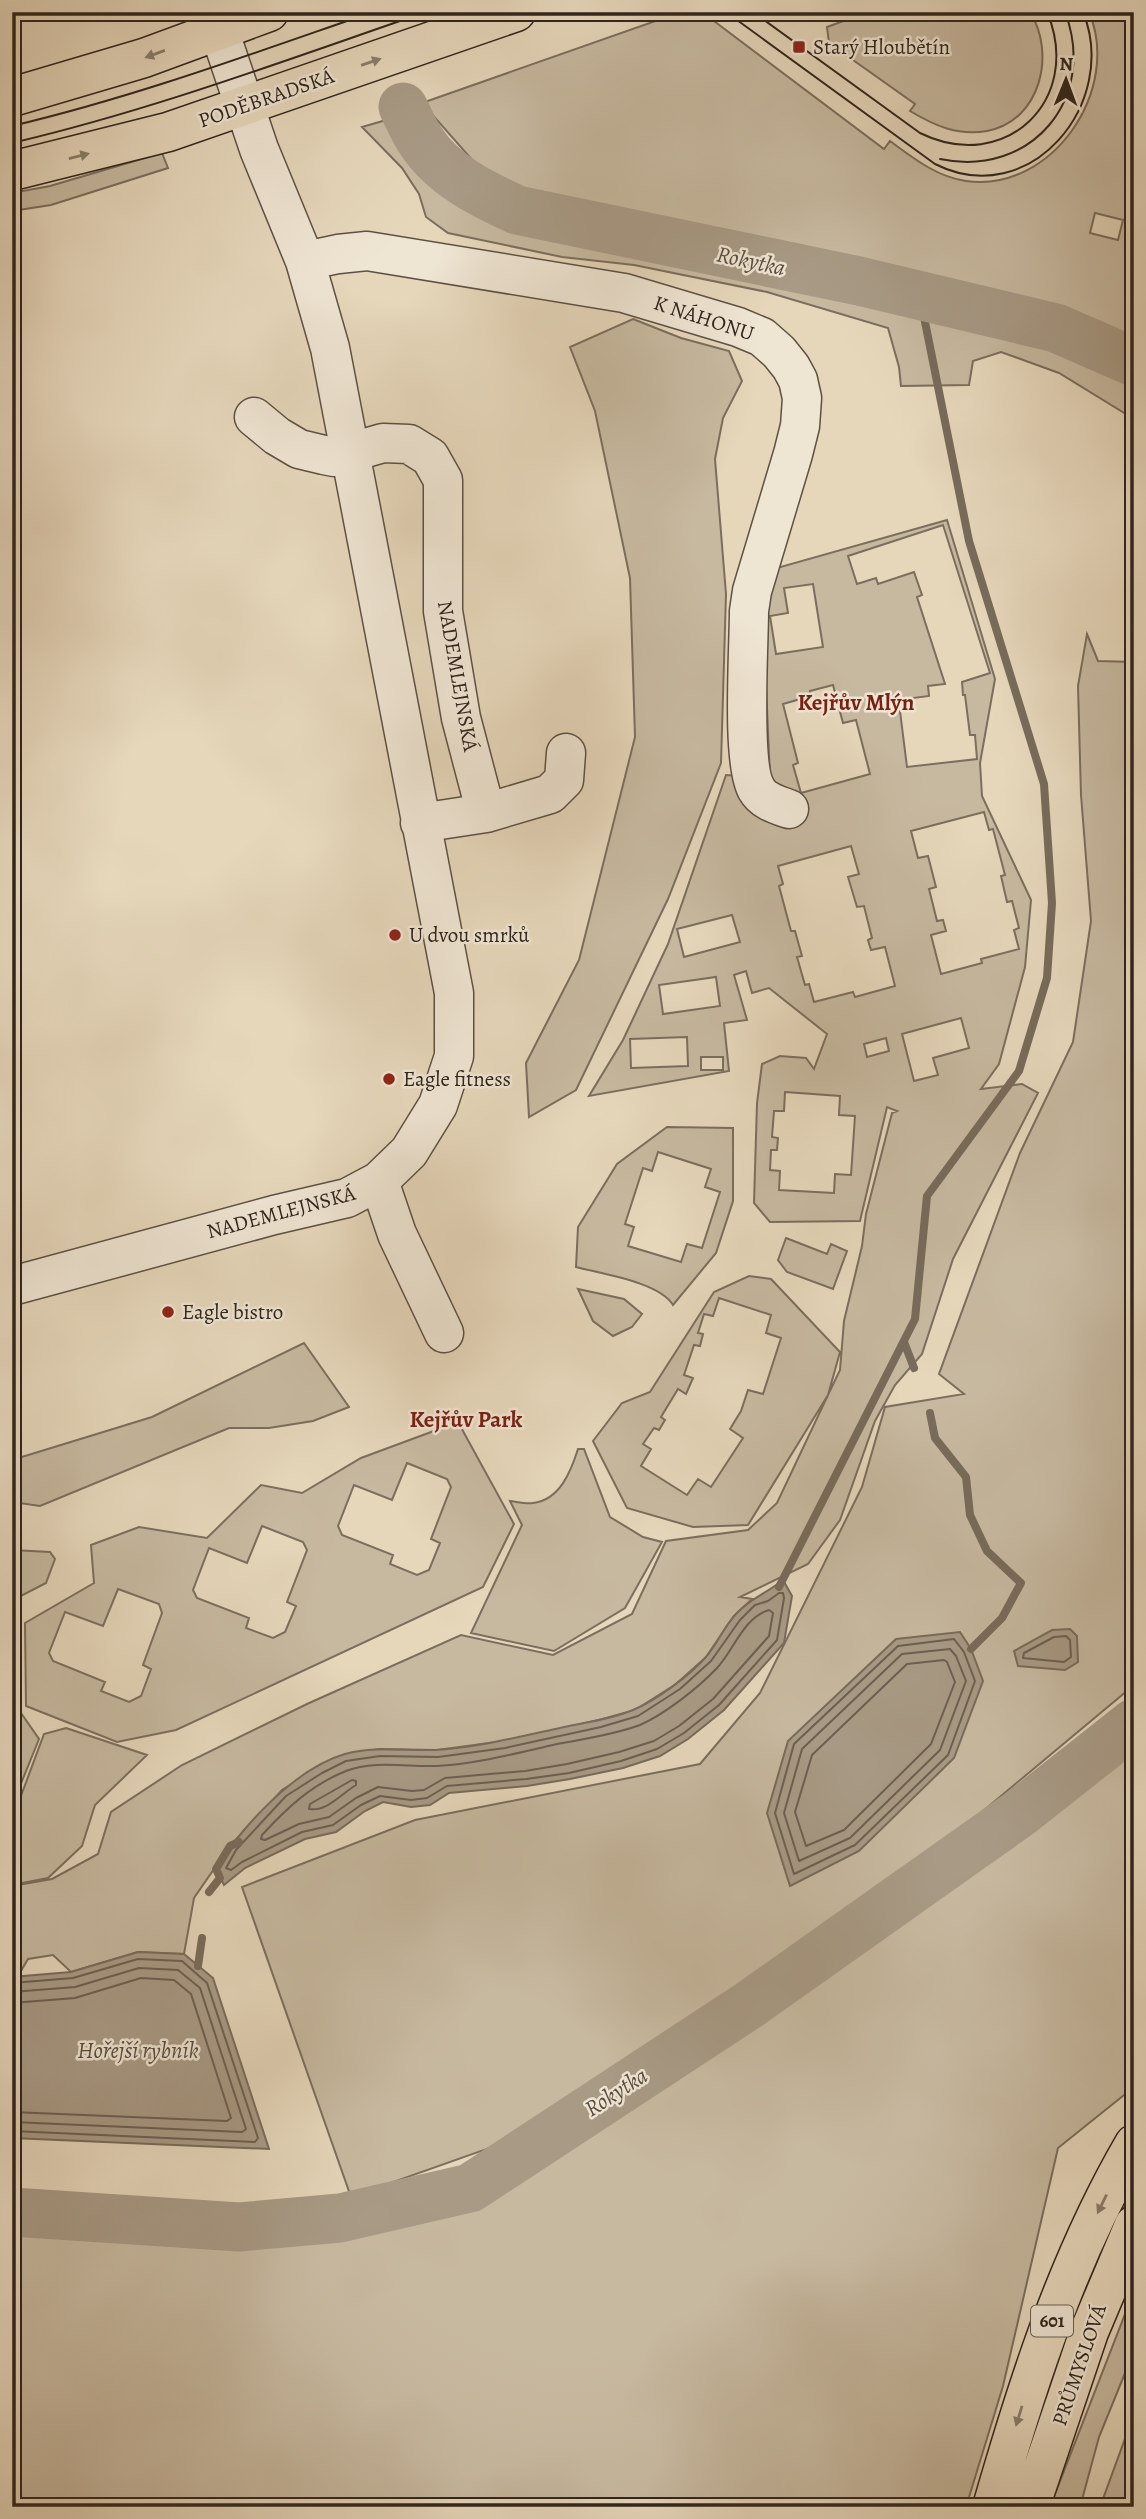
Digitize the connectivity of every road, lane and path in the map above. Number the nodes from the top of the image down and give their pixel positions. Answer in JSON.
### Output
{"nodes":[{"id":1,"x":269,"y":12,"type":"edge"},
{"id":2,"x":516,"y":12,"type":"edge"},
{"id":3,"x":219,"y":30,"type":"junction"},
{"id":4,"x":12,"y":97,"type":"edge"},
{"id":5,"x":244,"y":105,"type":"junction"},
{"id":6,"x":12,"y":172,"type":"edge"},
{"id":7,"x":305,"y":261,"type":"junction"},
{"id":8,"x":254,"y":417,"type":"dead end"},
{"id":9,"x":350,"y":450,"type":"junction"},
{"id":10,"x":566,"y":753,"type":"dead end"},
{"id":11,"x":789,"y":808,"type":"dead end"},
{"id":12,"x":486,"y":813,"type":"junction"},
{"id":13,"x":420,"y":823,"type":"junction"},
{"id":14,"x":379,"y":1181,"type":"junction"},
{"id":15,"x":12,"y":1286,"type":"edge"},
{"id":16,"x":444,"y":1333,"type":"dead end"},
{"id":17,"x":1134,"y":2144,"type":"edge"},
{"id":18,"x":1134,"y":2225,"type":"edge"},
{"id":19,"x":992,"y":2507,"type":"edge"},
{"id":20,"x":1030,"y":2507,"type":"edge"}],
"edges":[{"from":1,"to":3,"type":"main road"},
{"from":5,"to":2,"type":"main road","name":"PODĚBRADSKÁ","one_way":true},
{"from":3,"to":4,"type":"main road","one_way":true},
{"from":3,"to":5,"type":"street","name":"NADEMLEJNSKÁ"},
{"from":6,"to":5,"type":"main road","name":"PODĚBRADSKÁ","one_way":true},
{"from":5,"to":7,"type":"street","name":"NADEMLEJNSKÁ"},
{"from":7,"to":9,"type":"street","name":"NADEMLEJNSKÁ"},
{"from":7,"to":11,"type":"street","name":"K NÁHONU"},
{"from":8,"to":9,"type":"street","name":"NADEMLEJNSKÁ"},
{"from":9,"to":12,"type":"street","name":"NADEMLEJNSKÁ"},
{"from":9,"to":13,"type":"street","name":"NADEMLEJNSKÁ"},
{"from":10,"to":12,"type":"street"},
{"from":12,"to":13,"type":"street"},
{"from":13,"to":14,"type":"street","name":"NADEMLEJNSKÁ"},
{"from":14,"to":15,"type":"street","name":"NADEMLEJNSKÁ"},
{"from":14,"to":16,"type":"street"},
{"from":17,"to":19,"type":"main road","name":"PRŮMYSLOVÁ","number":"601","one_way":true},
{"from":18,"to":20,"type":"main road","name":"PRŮMYSLOVÁ","number":"601"}]}
